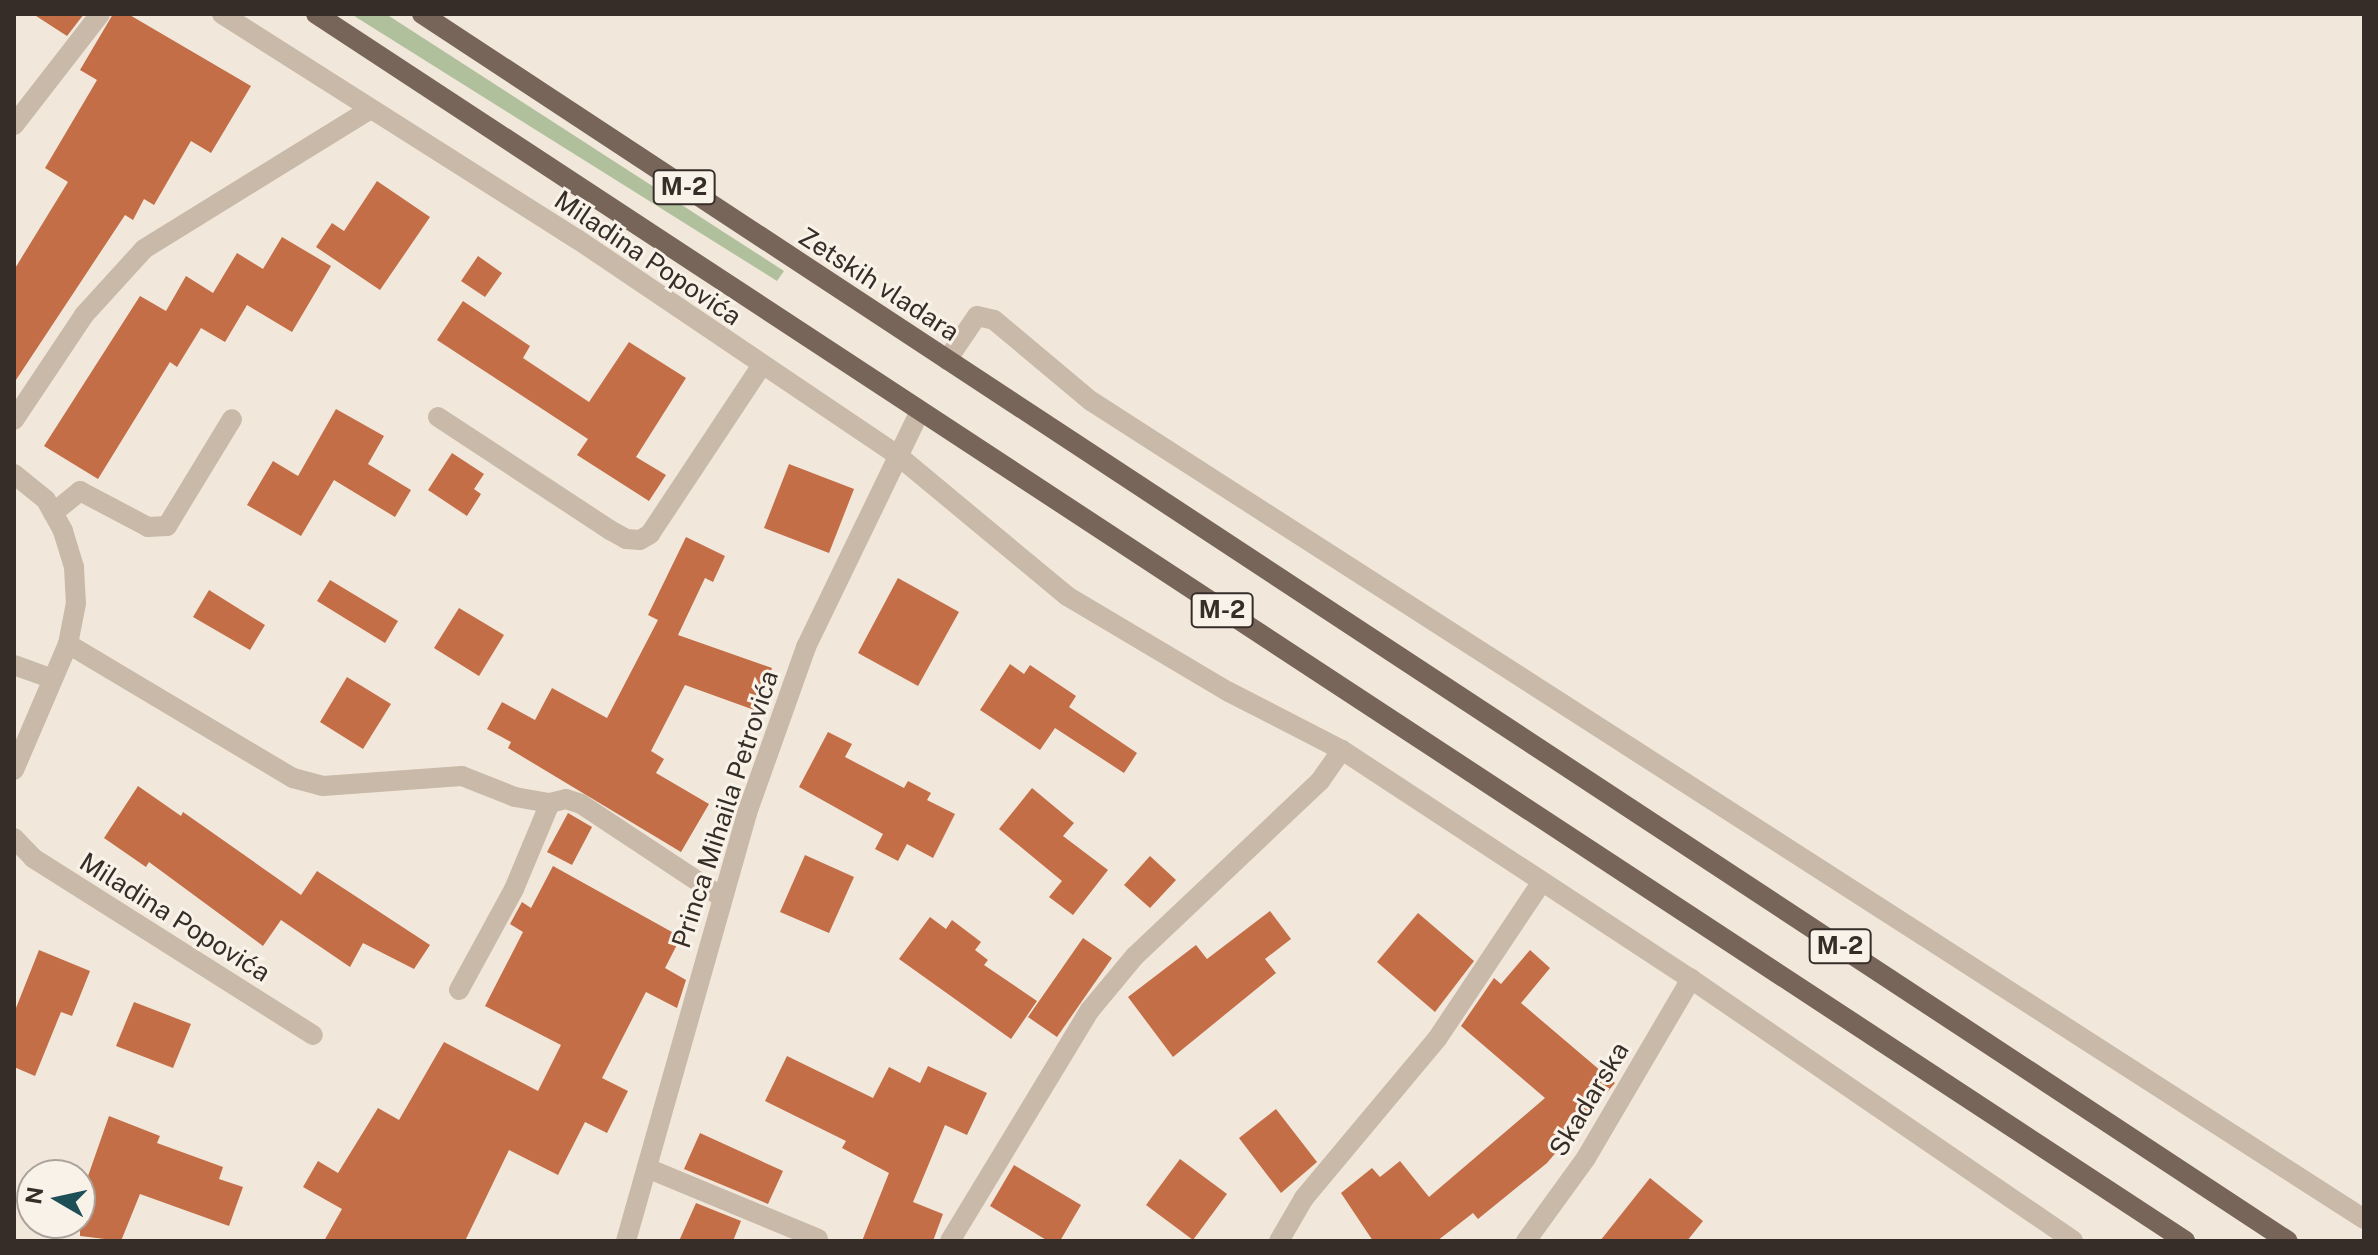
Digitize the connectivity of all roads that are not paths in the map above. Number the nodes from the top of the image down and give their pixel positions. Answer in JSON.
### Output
{"nodes":[{"id":1,"x":100,"y":14,"type":"edge"},
{"id":2,"x":222,"y":14,"type":"edge"},
{"id":3,"x":316,"y":14,"type":"edge"},
{"id":4,"x":422,"y":14,"type":"edge"},
{"id":5,"x":369,"y":110,"type":"junction"},
{"id":6,"x":14,"y":125,"type":"edge"},
{"id":7,"x":947,"y":360,"type":"junction"},
{"id":8,"x":762,"y":365,"type":"junction"},
{"id":9,"x":920,"y":411,"type":"junction"},
{"id":10,"x":438,"y":417,"type":"dead end"},
{"id":11,"x":232,"y":419,"type":"dead end"},
{"id":12,"x":14,"y":420,"type":"edge"},
{"id":13,"x":896,"y":454,"type":"junction"},
{"id":14,"x":14,"y":474,"type":"edge"},
{"id":15,"x":53,"y":513,"type":"junction"},
{"id":16,"x":68,"y":644,"type":"junction"},
{"id":17,"x":14,"y":665,"type":"edge"},
{"id":18,"x":53,"y":679,"type":"junction"},
{"id":19,"x":1342,"y":750,"type":"junction"},
{"id":20,"x":14,"y":770,"type":"edge"},
{"id":21,"x":550,"y":803,"type":"junction"},
{"id":22,"x":14,"y":838,"type":"edge"},
{"id":23,"x":1541,"y":883,"type":"junction"},
{"id":24,"x":720,"y":896,"type":"junction"},
{"id":25,"x":1691,"y":979,"type":"junction"},
{"id":26,"x":459,"y":990,"type":"dead end"},
{"id":27,"x":313,"y":1035,"type":"dead end"},
{"id":28,"x":647,"y":1168,"type":"junction"},
{"id":29,"x":2364,"y":1219,"type":"edge"},
{"id":30,"x":818,"y":1239,"type":"edge"},
{"id":31,"x":2286,"y":1240,"type":"edge"},
{"id":32,"x":626,"y":1241,"type":"edge"},
{"id":33,"x":950,"y":1241,"type":"edge"},
{"id":34,"x":1279,"y":1241,"type":"edge"},
{"id":35,"x":1526,"y":1241,"type":"edge"},
{"id":36,"x":2073,"y":1241,"type":"edge"},
{"id":37,"x":2185,"y":1241,"type":"edge"}],
"edges":[{"from":1,"to":6,"type":"street"},
{"from":2,"to":5,"type":"street","name":"Miladina Popovića"},
{"from":3,"to":9,"type":"main road","number":"M-2"},
{"from":4,"to":7,"type":"main road","name":"Zetskih vladara","number":"M-2"},
{"from":5,"to":8,"type":"street","name":"Miladina Popovića"},
{"from":5,"to":12,"type":"street"},
{"from":7,"to":29,"type":"street"},
{"from":7,"to":31,"type":"main road","name":"Zetskih vladara","number":"M-2"},
{"from":8,"to":10,"type":"street"},
{"from":8,"to":13,"type":"street","name":"Miladina Popovića"},
{"from":9,"to":13,"type":"street","name":"Princa Mihaila Petrovića"},
{"from":9,"to":37,"type":"main road","number":"M-2"},
{"from":11,"to":15,"type":"street"},
{"from":13,"to":19,"type":"street","name":"Miladina Popovića"},
{"from":13,"to":24,"type":"street","name":"Princa Mihaila Petrovića"},
{"from":14,"to":15,"type":"street"},
{"from":15,"to":16,"type":"street"},
{"from":16,"to":18,"type":"street"},
{"from":16,"to":21,"type":"street"},
{"from":17,"to":18,"type":"street"},
{"from":18,"to":20,"type":"street"},
{"from":19,"to":23,"type":"street","name":"Miladina Popovića"},
{"from":19,"to":33,"type":"street"},
{"from":21,"to":24,"type":"street"},
{"from":21,"to":26,"type":"street"},
{"from":22,"to":27,"type":"street","name":"Miladina Popovića"},
{"from":23,"to":25,"type":"street","name":"Miladina Popovića"},
{"from":23,"to":34,"type":"street"},
{"from":24,"to":28,"type":"street","name":"Princa Mihaila Petrovića"},
{"from":25,"to":35,"type":"street","name":"Skadarska"},
{"from":25,"to":36,"type":"street","name":"Miladina Popovića"},
{"from":28,"to":30,"type":"street"},
{"from":28,"to":32,"type":"street","name":"Princa Mihaila Petrovića"}]}
